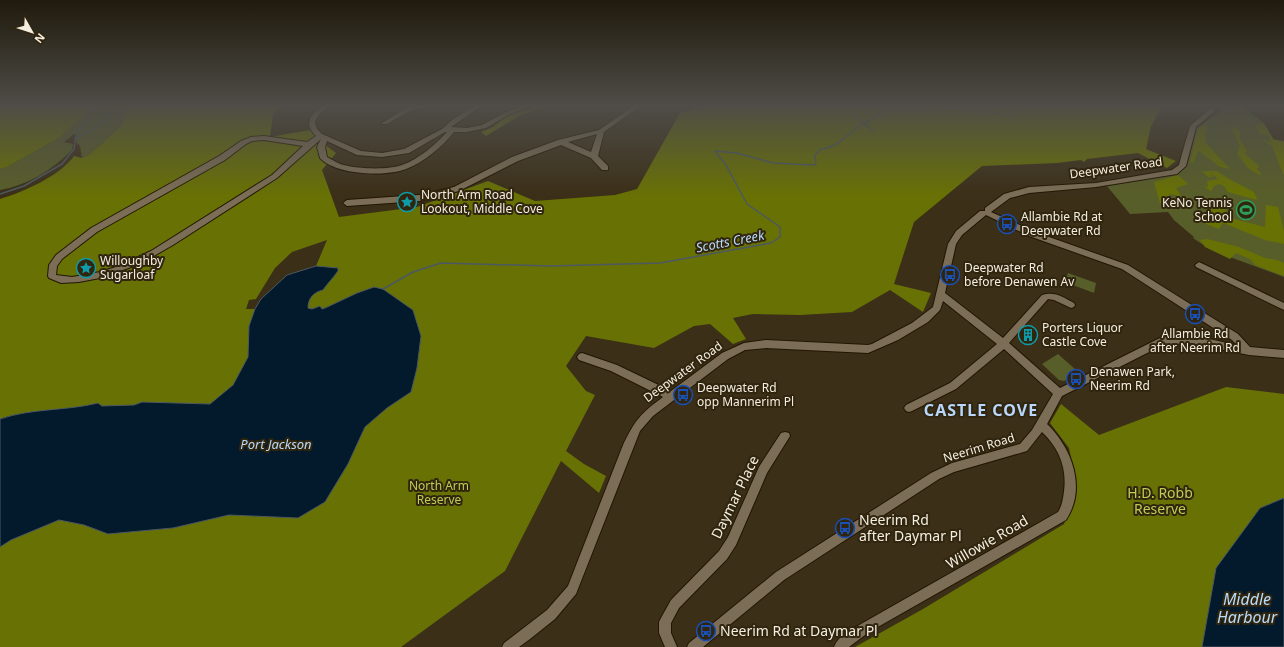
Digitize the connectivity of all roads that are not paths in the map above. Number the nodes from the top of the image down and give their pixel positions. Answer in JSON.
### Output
{"nodes":[{"id":1,"x":435,"y":135,"type":"edge"},
{"id":2,"x":448,"y":135,"type":"edge"},
{"id":3,"x":586,"y":135,"type":"edge"},
{"id":4,"x":600,"y":135,"type":"edge"},
{"id":5,"x":1191,"y":135,"type":"edge"},
{"id":6,"x":322,"y":137,"type":"junction"},
{"id":7,"x":561,"y":142,"type":"junction"},
{"id":8,"x":308,"y":144,"type":"junction"},
{"id":9,"x":594,"y":156,"type":"junction"},
{"id":10,"x":605,"y":168,"type":"dead end"},
{"id":11,"x":348,"y":203,"type":"dead end"},
{"id":12,"x":987,"y":212,"type":"junction"},
{"id":13,"x":1199,"y":265,"type":"dead end"},
{"id":14,"x":941,"y":295,"type":"junction"},
{"id":15,"x":1071,"y":305,"type":"dead end"},
{"id":16,"x":1284,"y":307,"type":"edge"},
{"id":17,"x":1003,"y":343,"type":"junction"},
{"id":18,"x":1250,"y":351,"type":"junction"},
{"id":19,"x":1284,"y":354,"type":"edge"},
{"id":20,"x":582,"y":357,"type":"dead end"},
{"id":21,"x":1059,"y":393,"type":"junction"},
{"id":22,"x":671,"y":396,"type":"junction"},
{"id":23,"x":909,"y":408,"type":"dead end"},
{"id":24,"x":1041,"y":425,"type":"junction"},
{"id":25,"x":785,"y":436,"type":"dead end"},
{"id":26,"x":508,"y":647,"type":"edge"},
{"id":27,"x":671,"y":647,"type":"edge"},
{"id":28,"x":693,"y":647,"type":"edge"},
{"id":29,"x":840,"y":647,"type":"edge"}],
"edges":[{"from":1,"to":6,"type":"street"},
{"from":2,"to":6,"type":"street"},
{"from":3,"to":7,"type":"street"},
{"from":4,"to":9,"type":"street"},
{"from":5,"to":12,"type":"street","name":"Deepwater Road"},
{"from":6,"to":8,"type":"street"},
{"from":7,"to":9,"type":"street"},
{"from":7,"to":11,"type":"street"},
{"from":8,"to":8,"type":"street"},
{"from":9,"to":10,"type":"street"},
{"from":12,"to":14,"type":"street","name":"Deepwater Road"},
{"from":12,"to":18,"type":"street"},
{"from":13,"to":16,"type":"street"},
{"from":14,"to":17,"type":"street"},
{"from":14,"to":22,"type":"street","name":"Deepwater Road"},
{"from":15,"to":17,"type":"street"},
{"from":17,"to":21,"type":"street"},
{"from":17,"to":23,"type":"street"},
{"from":18,"to":19,"type":"street"},
{"from":18,"to":21,"type":"street"},
{"from":20,"to":22,"type":"street"},
{"from":21,"to":24,"type":"street","name":"Neerim Road"},
{"from":22,"to":26,"type":"street","name":"Deepwater Road"},
{"from":24,"to":28,"type":"street","name":"Neerim Road"},
{"from":24,"to":29,"type":"street","name":"Willowie Road"},
{"from":25,"to":27,"type":"street","name":"Daymar Place"}]}
